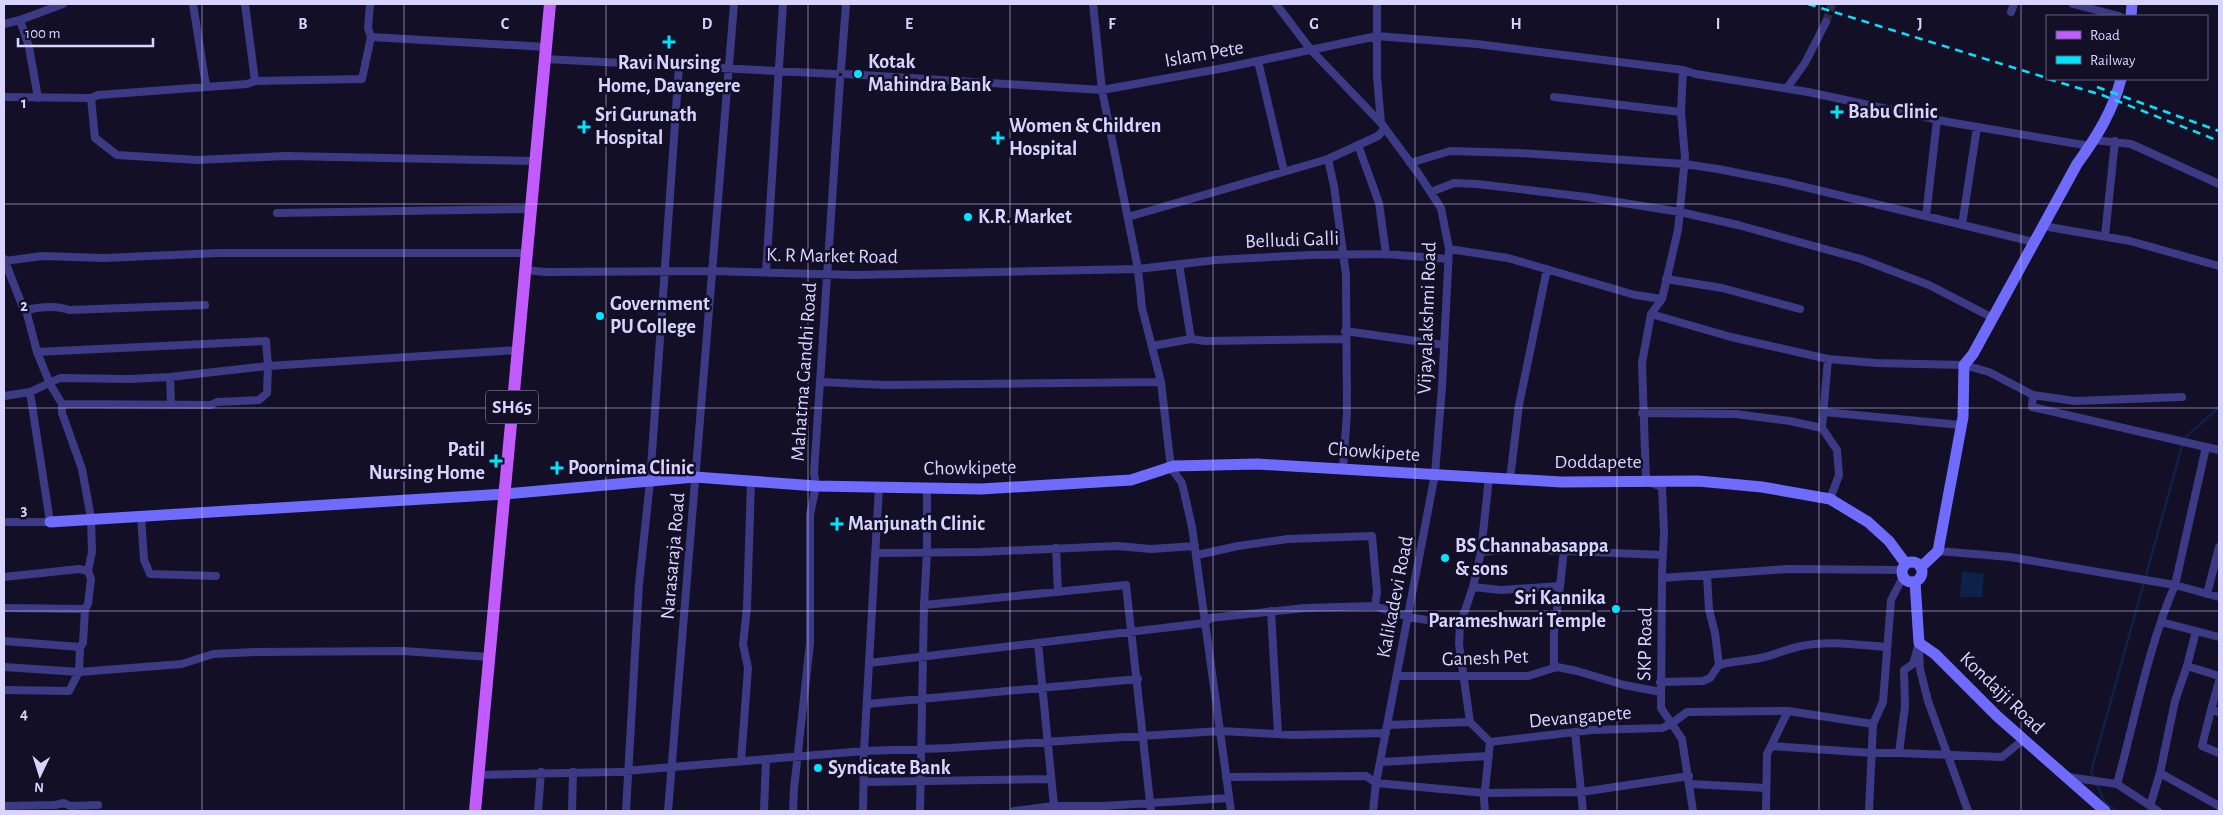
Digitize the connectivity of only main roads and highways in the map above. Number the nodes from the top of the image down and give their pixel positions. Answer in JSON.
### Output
{"nodes":[{"id":1,"x":550,"y":4,"type":"edge"},
{"id":2,"x":475,"y":811,"type":"edge"}],
"edges":[{"from":1,"to":2,"type":"main road","number":"SH65"}]}
